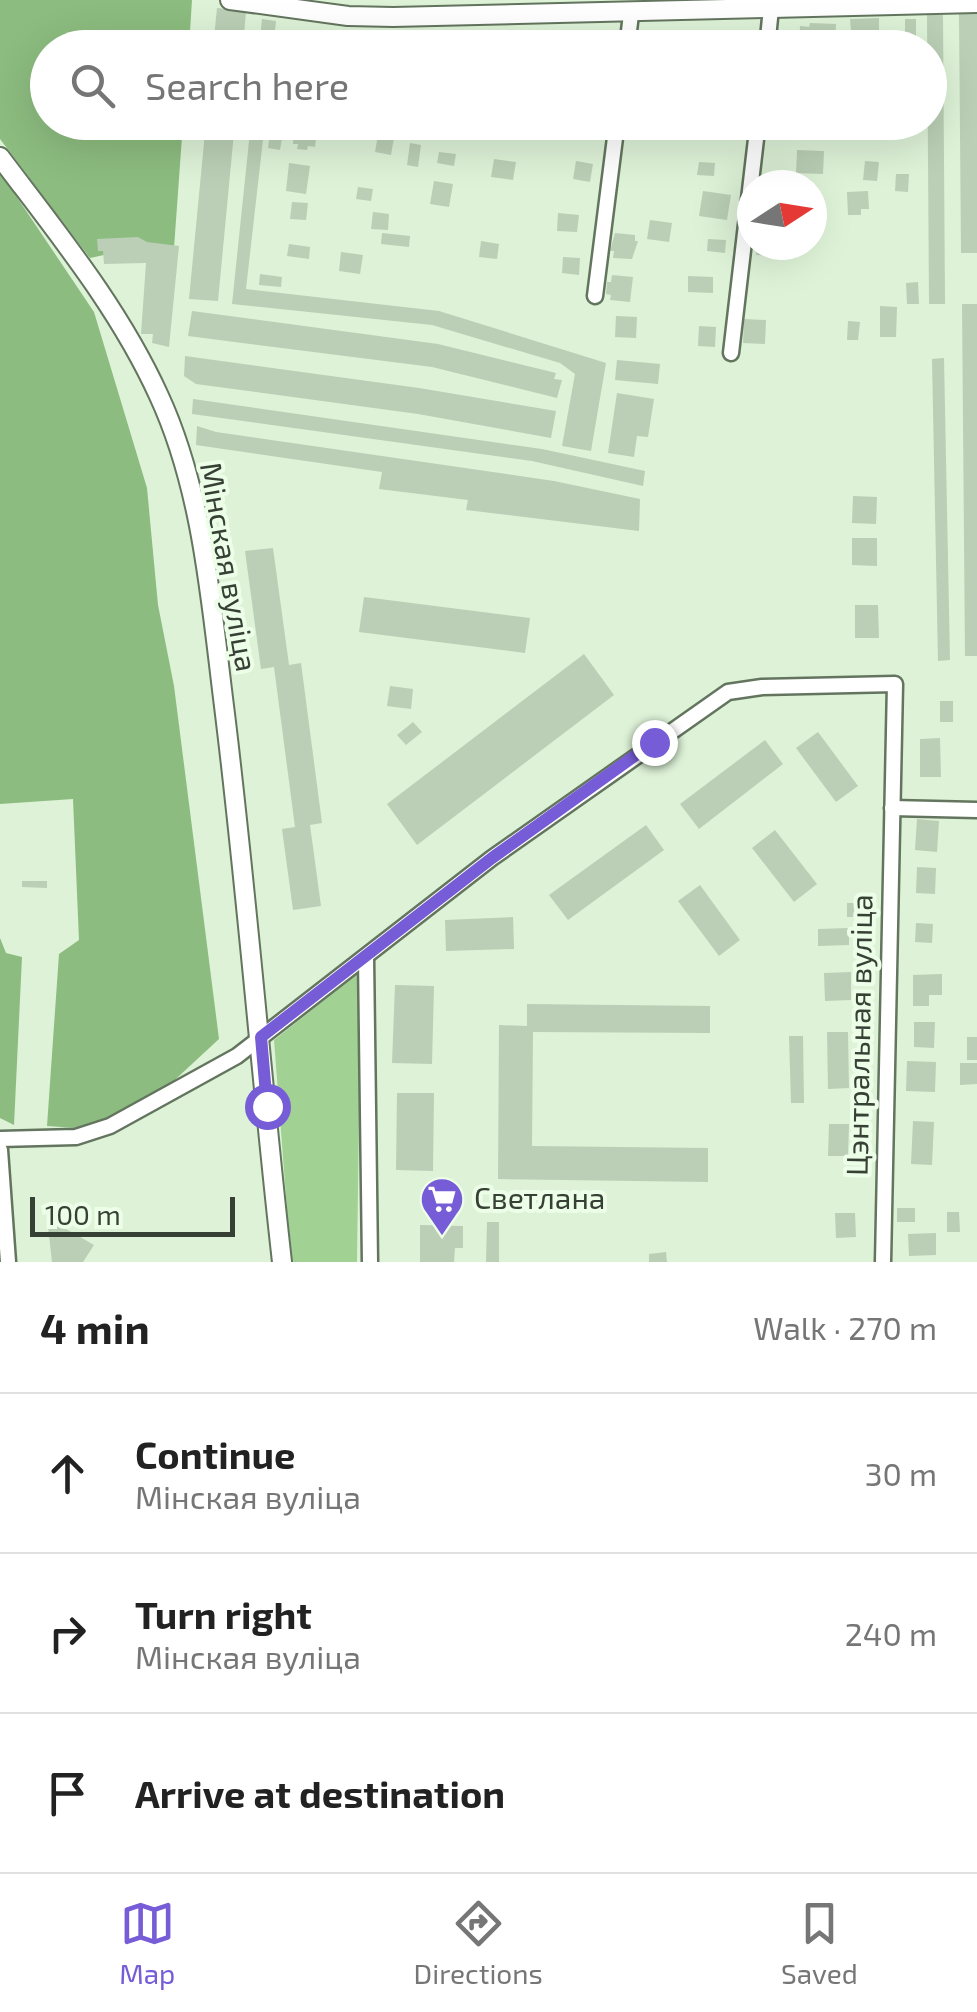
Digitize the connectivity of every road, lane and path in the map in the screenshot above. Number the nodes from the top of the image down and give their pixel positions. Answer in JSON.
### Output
{"nodes":[{"id":1,"x":230,"y":0,"type":"edge"},
{"id":2,"x":977,"y":3,"type":"edge"},
{"id":3,"x":772,"y":8,"type":"junction"},
{"id":4,"x":631,"y":14,"type":"junction"},
{"id":5,"x":629,"y":30,"type":"edge"},
{"id":6,"x":769,"y":30,"type":"edge"},
{"id":7,"x":615,"y":140,"type":"edge"},
{"id":8,"x":756,"y":140,"type":"edge"},
{"id":9,"x":0,"y":158,"type":"edge"},
{"id":10,"x":595,"y":296,"type":"dead end"},
{"id":11,"x":731,"y":353,"type":"dead end"},
{"id":12,"x":892,"y":808,"type":"junction"},
{"id":13,"x":977,"y":810,"type":"edge"},
{"id":14,"x":366,"y":957,"type":"junction"},
{"id":15,"x":261,"y":1037,"type":"junction"},
{"id":16,"x":0,"y":1138,"type":"edge"},
{"id":17,"x":0,"y":1150,"type":"edge"},
{"id":18,"x":8,"y":1262,"type":"edge"},
{"id":19,"x":282,"y":1262,"type":"edge"},
{"id":20,"x":370,"y":1262,"type":"edge"},
{"id":21,"x":883,"y":1262,"type":"edge"}],
"edges":[{"from":1,"to":4,"type":"main road"},
{"from":2,"to":3,"type":"main road"},
{"from":3,"to":4,"type":"main road"},
{"from":3,"to":6,"type":"street"},
{"from":4,"to":5,"type":"street"},
{"from":7,"to":10,"type":"street"},
{"from":8,"to":11,"type":"street"},
{"from":9,"to":15,"type":"main road","name":"Мінская вуліца"},
{"from":12,"to":13,"type":"street"},
{"from":12,"to":14,"type":"street","name":"Цэнтральная вуліца"},
{"from":12,"to":21,"type":"street","name":"Цэнтральная вуліца"},
{"from":14,"to":15,"type":"street"},
{"from":14,"to":20,"type":"street"},
{"from":15,"to":16,"type":"street"},
{"from":15,"to":19,"type":"main road","name":"Мінская вуліца"},
{"from":17,"to":18,"type":"street"}]}
